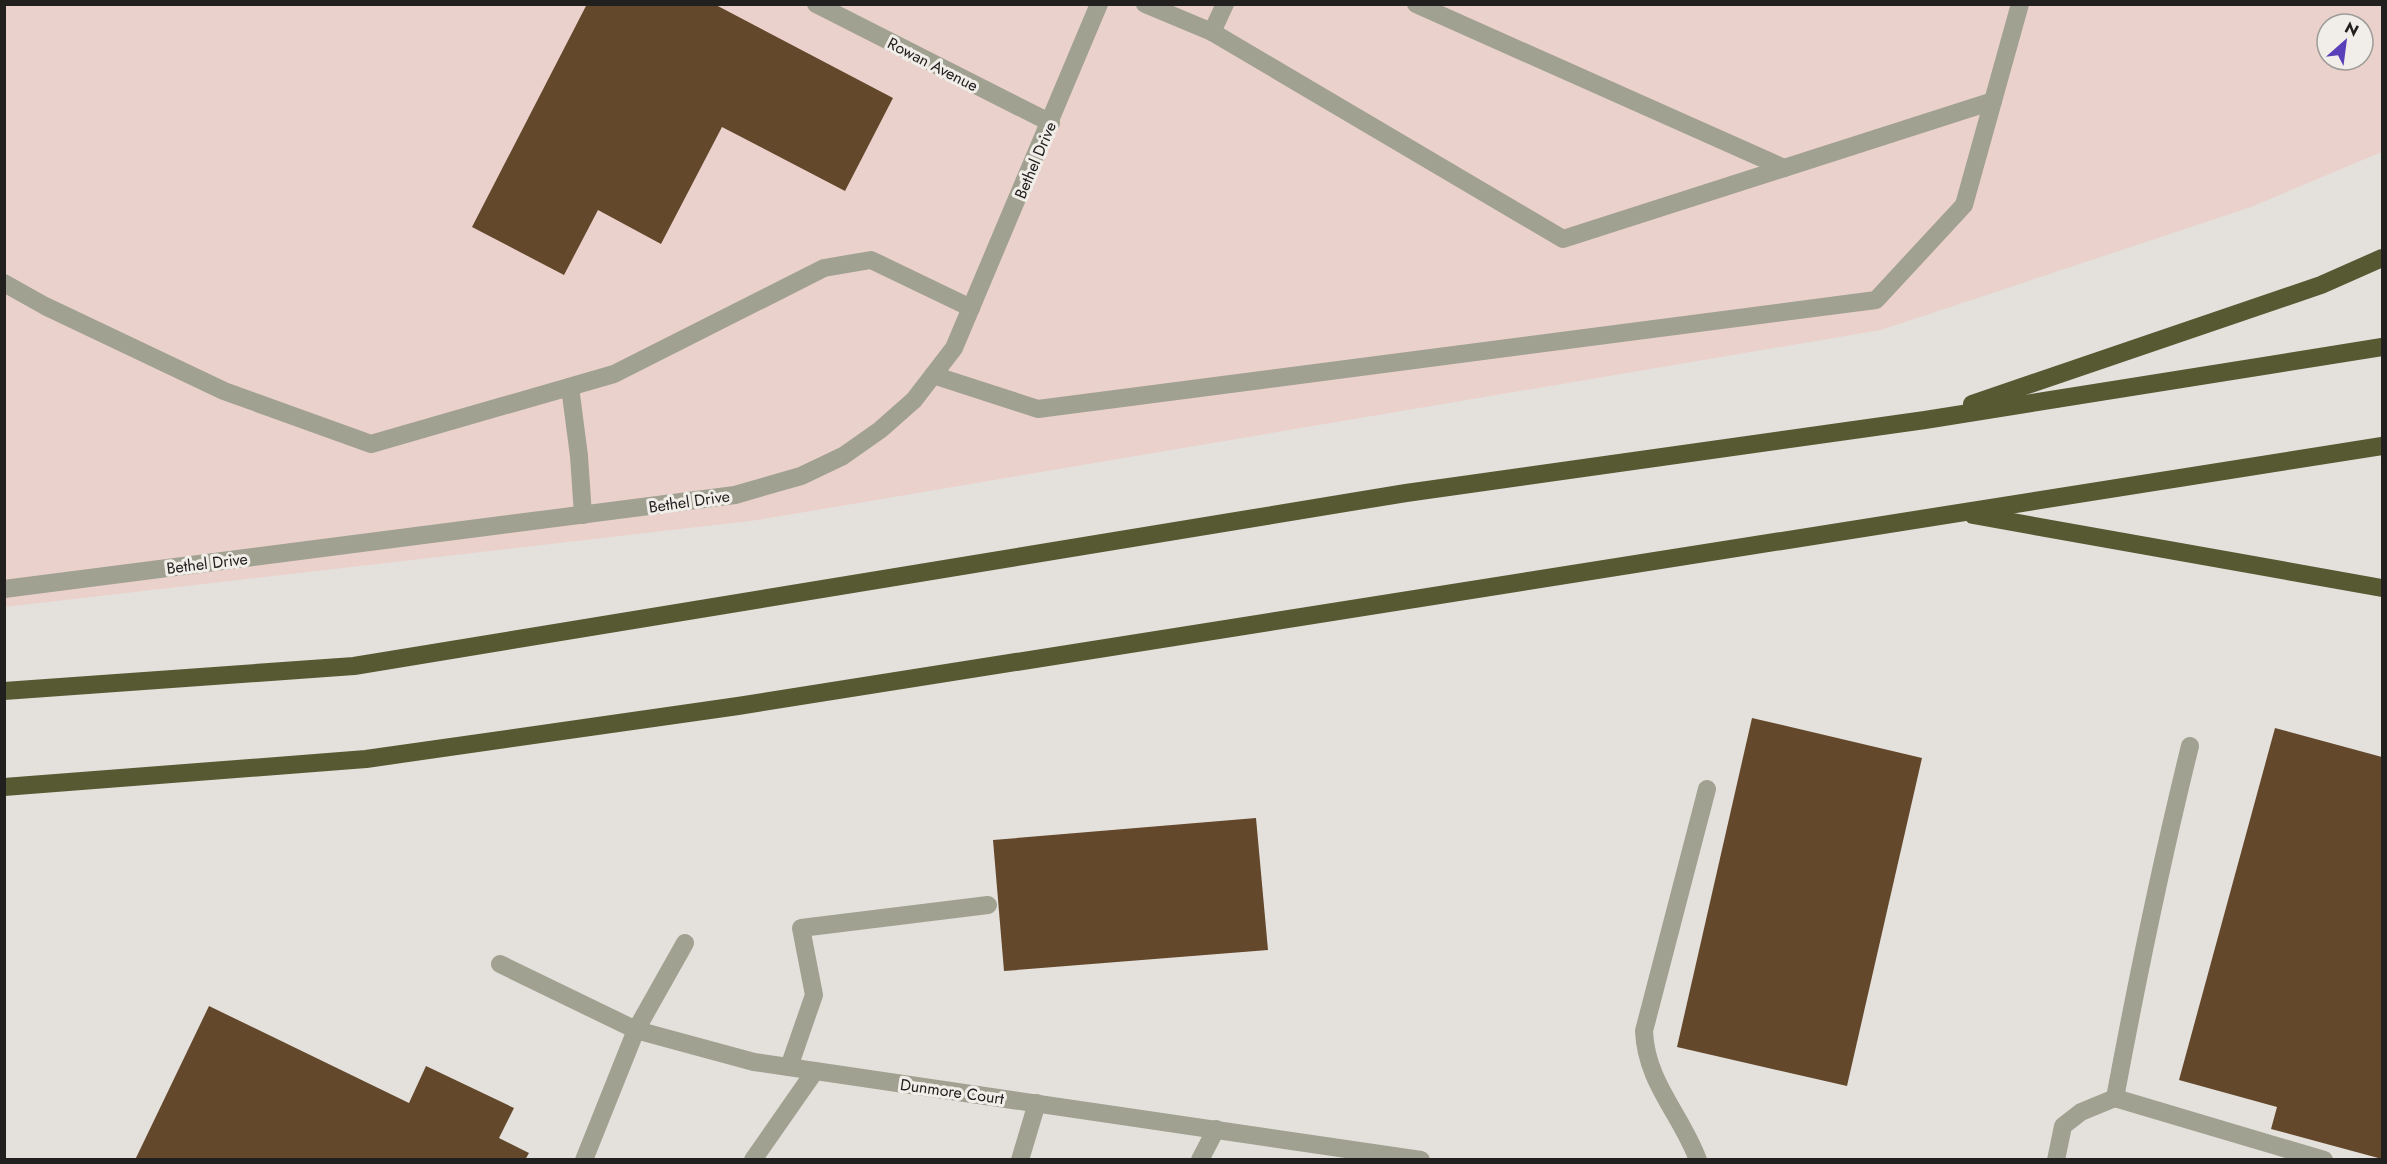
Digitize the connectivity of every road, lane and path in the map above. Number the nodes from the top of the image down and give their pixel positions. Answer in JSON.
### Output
{"nodes":[{"id":1,"x":816,"y":4,"type":"edge"},
{"id":2,"x":1100,"y":4,"type":"edge"},
{"id":3,"x":1145,"y":4,"type":"edge"},
{"id":4,"x":1225,"y":4,"type":"edge"},
{"id":5,"x":1416,"y":4,"type":"edge"},
{"id":6,"x":2020,"y":4,"type":"edge"},
{"id":7,"x":1212,"y":32,"type":"junction"},
{"id":8,"x":1993,"y":101,"type":"junction"},
{"id":9,"x":1051,"y":123,"type":"junction"},
{"id":10,"x":1784,"y":168,"type":"junction"},
{"id":11,"x":2382,"y":258,"type":"edge"},
{"id":12,"x":4,"y":283,"type":"edge"},
{"id":13,"x":971,"y":308,"type":"junction"},
{"id":14,"x":2382,"y":347,"type":"edge"},
{"id":15,"x":933,"y":375,"type":"junction"},
{"id":16,"x":570,"y":387,"type":"junction"},
{"id":17,"x":1925,"y":420,"type":"junction"},
{"id":18,"x":2382,"y":446,"type":"edge"},
{"id":19,"x":1960,"y":512,"type":"junction"},
{"id":20,"x":583,"y":515,"type":"junction"},
{"id":21,"x":2382,"y":588,"type":"edge"},
{"id":22,"x":4,"y":590,"type":"edge"},
{"id":23,"x":4,"y":691,"type":"edge"},
{"id":24,"x":2190,"y":746,"type":"dead end"},
{"id":25,"x":4,"y":787,"type":"edge"},
{"id":26,"x":1707,"y":789,"type":"dead end"},
{"id":27,"x":988,"y":905,"type":"dead end"},
{"id":28,"x":685,"y":944,"type":"dead end"},
{"id":29,"x":500,"y":964,"type":"dead end"},
{"id":30,"x":636,"y":1030,"type":"junction"},
{"id":31,"x":789,"y":1067,"type":"junction"},
{"id":32,"x":815,"y":1071,"type":"junction"},
{"id":33,"x":2115,"y":1098,"type":"junction"},
{"id":34,"x":1037,"y":1103,"type":"junction"},
{"id":35,"x":1216,"y":1129,"type":"junction"},
{"id":36,"x":584,"y":1160,"type":"edge"},
{"id":37,"x":753,"y":1160,"type":"edge"},
{"id":38,"x":1020,"y":1160,"type":"edge"},
{"id":39,"x":1200,"y":1160,"type":"edge"},
{"id":40,"x":1421,"y":1160,"type":"edge"},
{"id":41,"x":1698,"y":1160,"type":"edge"},
{"id":42,"x":2056,"y":1160,"type":"edge"},
{"id":43,"x":2324,"y":1160,"type":"edge"}],
"edges":[{"from":1,"to":9,"type":"street","name":"Rowan Avenue"},
{"from":2,"to":9,"type":"street","name":"Bethel Drive"},
{"from":3,"to":7,"type":"street"},
{"from":4,"to":7,"type":"street"},
{"from":5,"to":10,"type":"street"},
{"from":6,"to":8,"type":"street"},
{"from":7,"to":10,"type":"street"},
{"from":8,"to":10,"type":"street"},
{"from":8,"to":15,"type":"street"},
{"from":9,"to":13,"type":"street","name":"Bethel Drive"},
{"from":11,"to":17,"type":"highway"},
{"from":12,"to":16,"type":"street"},
{"from":13,"to":15,"type":"street","name":"Bethel Drive"},
{"from":13,"to":16,"type":"street"},
{"from":14,"to":17,"type":"highway"},
{"from":15,"to":20,"type":"street","name":"Bethel Drive"},
{"from":16,"to":20,"type":"street"},
{"from":17,"to":23,"type":"highway"},
{"from":18,"to":19,"type":"highway"},
{"from":19,"to":21,"type":"highway"},
{"from":19,"to":25,"type":"highway"},
{"from":20,"to":22,"type":"street","name":"Bethel Drive"},
{"from":24,"to":33,"type":"street"},
{"from":26,"to":41,"type":"street"},
{"from":27,"to":31,"type":"street"},
{"from":28,"to":30,"type":"street"},
{"from":29,"to":30,"type":"street","name":"Dunmore Court"},
{"from":30,"to":31,"type":"street","name":"Dunmore Court"},
{"from":30,"to":36,"type":"street"},
{"from":31,"to":32,"type":"street","name":"Dunmore Court"},
{"from":32,"to":34,"type":"street","name":"Dunmore Court"},
{"from":32,"to":37,"type":"street"},
{"from":33,"to":42,"type":"street"},
{"from":33,"to":43,"type":"street"},
{"from":34,"to":35,"type":"street","name":"Dunmore Court"},
{"from":34,"to":38,"type":"street"},
{"from":35,"to":39,"type":"street"},
{"from":35,"to":40,"type":"street","name":"Dunmore Court"}]}
